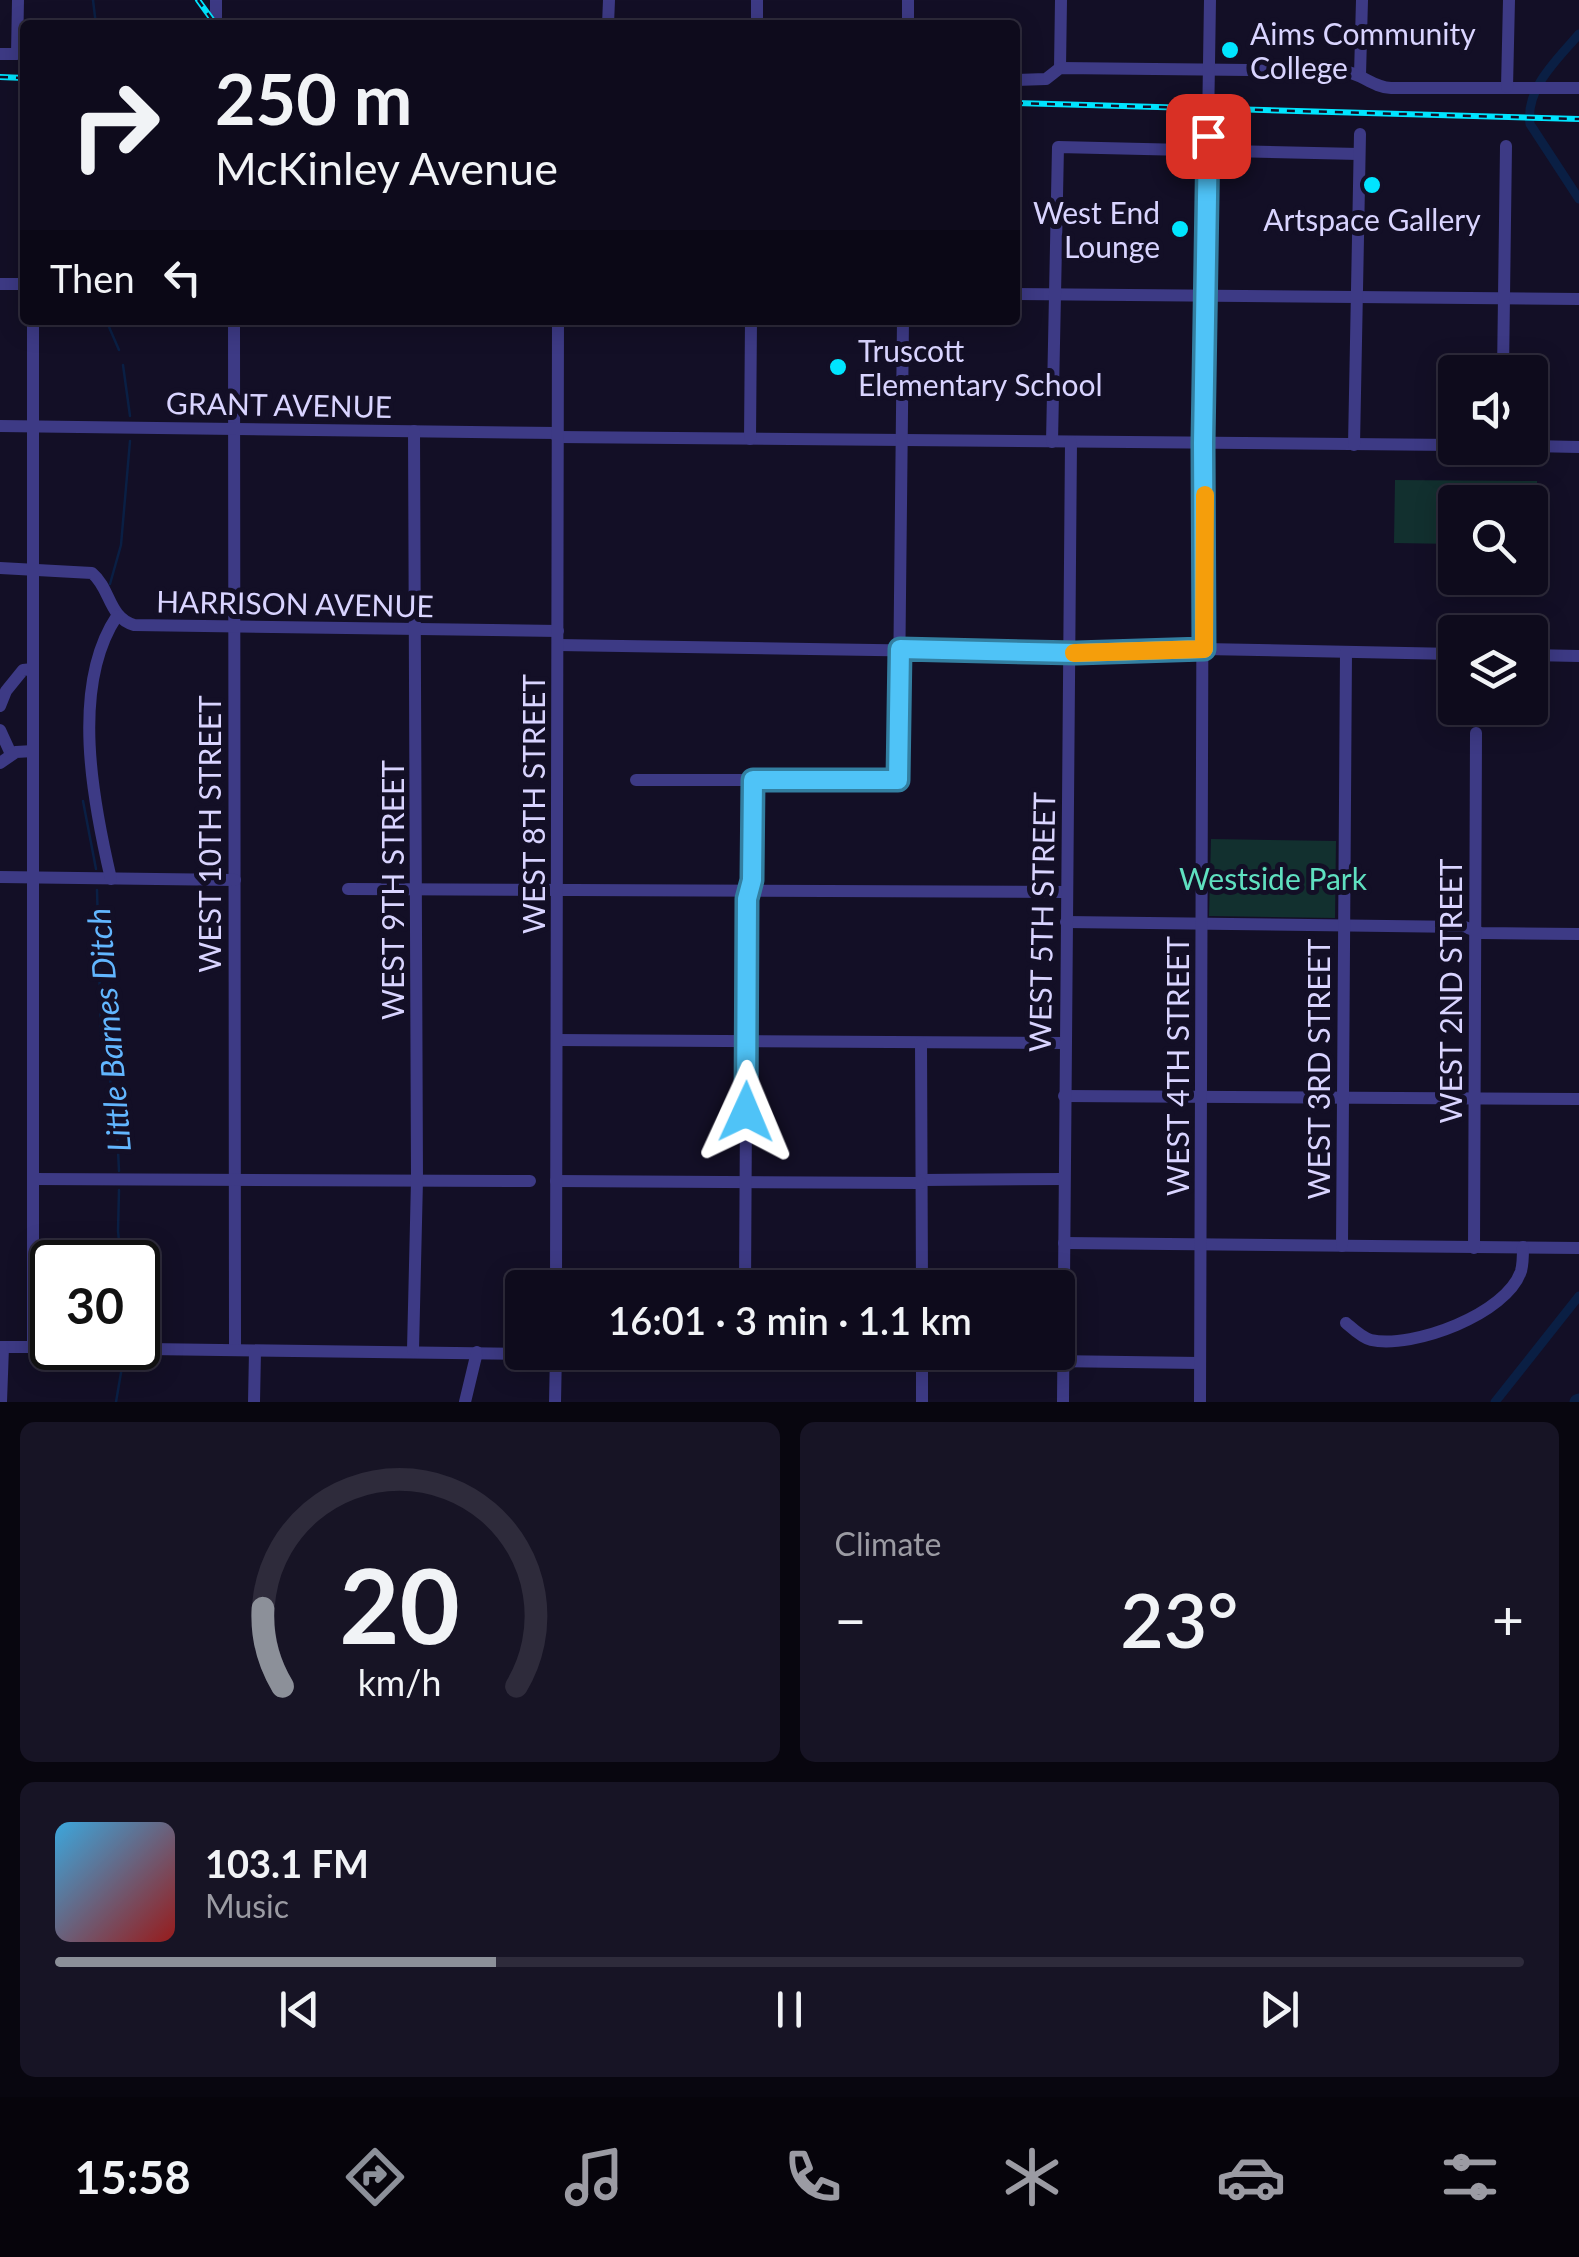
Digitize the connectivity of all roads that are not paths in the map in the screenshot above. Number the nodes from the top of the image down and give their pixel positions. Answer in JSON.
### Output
{"nodes":[{"id":1,"x":18,"y":0,"type":"edge"},
{"id":2,"x":1061,"y":0,"type":"edge"},
{"id":3,"x":1210,"y":0,"type":"edge"},
{"id":4,"x":1362,"y":0,"type":"edge"},
{"id":5,"x":1509,"y":0,"type":"edge"},
{"id":6,"x":0,"y":54,"type":"edge"},
{"id":7,"x":1060,"y":68,"type":"junction"},
{"id":8,"x":1210,"y":70,"type":"junction"},
{"id":9,"x":1360,"y":76,"type":"junction"},
{"id":10,"x":1020,"y":80,"type":"edge"},
{"id":11,"x":1507,"y":87,"type":"junction"},
{"id":12,"x":1579,"y":88,"type":"edge"},
{"id":13,"x":1360,"y":134,"type":"dead end"},
{"id":14,"x":1506,"y":146,"type":"dead end"},
{"id":15,"x":1208,"y":152,"type":"junction"},
{"id":16,"x":1359,"y":154,"type":"junction"},
{"id":17,"x":1020,"y":294,"type":"edge"},
{"id":18,"x":1054,"y":295,"type":"junction"},
{"id":19,"x":1206,"y":296,"type":"junction"},
{"id":20,"x":1356,"y":297,"type":"junction"},
{"id":21,"x":1504,"y":299,"type":"junction"},
{"id":22,"x":1579,"y":299,"type":"edge"},
{"id":23,"x":34,"y":325,"type":"edge"},
{"id":24,"x":234,"y":325,"type":"edge"},
{"id":25,"x":558,"y":325,"type":"edge"},
{"id":26,"x":751,"y":325,"type":"edge"},
{"id":27,"x":904,"y":325,"type":"edge"},
{"id":28,"x":1503,"y":355,"type":"edge"},
{"id":29,"x":33,"y":425,"type":"junction"},
{"id":30,"x":0,"y":426,"type":"edge"},
{"id":31,"x":234,"y":429,"type":"junction"},
{"id":32,"x":414,"y":430,"type":"junction"},
{"id":33,"x":558,"y":435,"type":"junction"},
{"id":34,"x":750,"y":439,"type":"junction"},
{"id":35,"x":901,"y":440,"type":"junction"},
{"id":36,"x":1052,"y":442,"type":"junction"},
{"id":37,"x":1071,"y":442,"type":"junction"},
{"id":38,"x":1203,"y":443,"type":"junction"},
{"id":39,"x":1354,"y":445,"type":"junction"},
{"id":40,"x":1438,"y":446,"type":"edge"},
{"id":41,"x":1548,"y":446,"type":"edge"},
{"id":42,"x":1579,"y":447,"type":"edge"},
{"id":43,"x":0,"y":568,"type":"edge"},
{"id":44,"x":33,"y":569,"type":"junction"},
{"id":45,"x":117,"y":616,"type":"junction"},
{"id":46,"x":234,"y":627,"type":"junction"},
{"id":47,"x":416,"y":630,"type":"junction"},
{"id":48,"x":558,"y":638,"type":"junction"},
{"id":49,"x":900,"y":649,"type":"junction"},
{"id":50,"x":1204,"y":649,"type":"junction"},
{"id":51,"x":1346,"y":652,"type":"junction"},
{"id":52,"x":1068,"y":653,"type":"junction"},
{"id":53,"x":1438,"y":654,"type":"edge"},
{"id":54,"x":1548,"y":655,"type":"edge"},
{"id":55,"x":1579,"y":656,"type":"edge"},
{"id":56,"x":33,"y":669,"type":"junction"},
{"id":57,"x":0,"y":706,"type":"edge"},
{"id":58,"x":0,"y":730,"type":"edge"},
{"id":59,"x":1476,"y":733,"type":"dead end"},
{"id":60,"x":33,"y":751,"type":"junction"},
{"id":61,"x":6,"y":759,"type":"edge"},
{"id":62,"x":636,"y":780,"type":"dead end"},
{"id":63,"x":753,"y":780,"type":"junction"},
{"id":64,"x":0,"y":878,"type":"edge"},
{"id":65,"x":32,"y":878,"type":"junction"},
{"id":66,"x":111,"y":878,"type":"junction"},
{"id":67,"x":235,"y":880,"type":"junction"},
{"id":68,"x":348,"y":888,"type":"dead end"},
{"id":69,"x":416,"y":888,"type":"junction"},
{"id":70,"x":558,"y":888,"type":"junction"},
{"id":71,"x":750,"y":890,"type":"junction"},
{"id":72,"x":1066,"y":892,"type":"junction"},
{"id":73,"x":1066,"y":922,"type":"junction"},
{"id":74,"x":1203,"y":924,"type":"junction"},
{"id":75,"x":1344,"y":924,"type":"junction"},
{"id":76,"x":1475,"y":931,"type":"junction"},
{"id":77,"x":1579,"y":934,"type":"edge"},
{"id":78,"x":557,"y":1040,"type":"junction"},
{"id":79,"x":747,"y":1042,"type":"junction"},
{"id":80,"x":921,"y":1042,"type":"junction"},
{"id":81,"x":1065,"y":1044,"type":"junction"},
{"id":82,"x":1064,"y":1096,"type":"junction"},
{"id":83,"x":1202,"y":1096,"type":"junction"},
{"id":84,"x":1343,"y":1096,"type":"junction"},
{"id":85,"x":1474,"y":1098,"type":"junction"},
{"id":86,"x":1579,"y":1099,"type":"edge"},
{"id":87,"x":235,"y":1178,"type":"junction"},
{"id":88,"x":33,"y":1179,"type":"junction"},
{"id":89,"x":1064,"y":1179,"type":"junction"},
{"id":90,"x":417,"y":1180,"type":"junction"},
{"id":91,"x":530,"y":1181,"type":"dead end"},
{"id":92,"x":556,"y":1181,"type":"junction"},
{"id":93,"x":746,"y":1182,"type":"junction"},
{"id":94,"x":921,"y":1182,"type":"junction"},
{"id":95,"x":33,"y":1240,"type":"edge"},
{"id":96,"x":1064,"y":1244,"type":"junction"},
{"id":97,"x":1201,"y":1245,"type":"junction"},
{"id":98,"x":1342,"y":1246,"type":"junction"},
{"id":99,"x":1523,"y":1247,"type":"junction"},
{"id":100,"x":1474,"y":1248,"type":"junction"},
{"id":101,"x":1579,"y":1248,"type":"edge"},
{"id":102,"x":556,"y":1270,"type":"edge"},
{"id":103,"x":745,"y":1270,"type":"edge"},
{"id":104,"x":922,"y":1270,"type":"edge"},
{"id":105,"x":1064,"y":1270,"type":"edge"},
{"id":106,"x":1346,"y":1323,"type":"dead end"},
{"id":107,"x":1,"y":1347,"type":"edge"},
{"id":108,"x":30,"y":1347,"type":"edge"},
{"id":109,"x":160,"y":1349,"type":"edge"},
{"id":110,"x":235,"y":1349,"type":"junction"},
{"id":111,"x":413,"y":1350,"type":"junction"},
{"id":112,"x":255,"y":1351,"type":"junction"},
{"id":113,"x":477,"y":1352,"type":"junction"},
{"id":114,"x":505,"y":1352,"type":"edge"},
{"id":115,"x":1075,"y":1362,"type":"edge"},
{"id":116,"x":1200,"y":1363,"type":"junction"},
{"id":117,"x":556,"y":1370,"type":"edge"},
{"id":118,"x":922,"y":1370,"type":"edge"},
{"id":119,"x":1062,"y":1370,"type":"edge"},
{"id":120,"x":2,"y":1402,"type":"edge"},
{"id":121,"x":254,"y":1402,"type":"edge"},
{"id":122,"x":465,"y":1402,"type":"edge"},
{"id":123,"x":556,"y":1402,"type":"edge"},
{"id":124,"x":922,"y":1402,"type":"edge"},
{"id":125,"x":1063,"y":1402,"type":"edge"},
{"id":126,"x":1200,"y":1402,"type":"edge"}],
"edges":[{"from":1,"to":6,"type":"street"},
{"from":2,"to":7,"type":"street"},
{"from":3,"to":8,"type":"street","name":"WEST 4TH STREET"},
{"from":4,"to":9,"type":"street"},
{"from":5,"to":11,"type":"street"},
{"from":7,"to":8,"type":"street"},
{"from":7,"to":10,"type":"street"},
{"from":8,"to":9,"type":"street"},
{"from":8,"to":15,"type":"street","name":"WEST 4TH STREET"},
{"from":9,"to":11,"type":"street"},
{"from":11,"to":12,"type":"street"},
{"from":13,"to":16,"type":"street"},
{"from":14,"to":21,"type":"street"},
{"from":15,"to":16,"type":"street"},
{"from":15,"to":18,"type":"street"},
{"from":15,"to":19,"type":"street","name":"WEST 4TH STREET"},
{"from":16,"to":20,"type":"street"},
{"from":17,"to":18,"type":"street"},
{"from":18,"to":19,"type":"street"},
{"from":18,"to":36,"type":"street"},
{"from":19,"to":20,"type":"street"},
{"from":19,"to":38,"type":"street","name":"WEST 4TH STREET"},
{"from":20,"to":21,"type":"street"},
{"from":20,"to":39,"type":"street"},
{"from":21,"to":22,"type":"street"},
{"from":21,"to":28,"type":"street"},
{"from":23,"to":29,"type":"street"},
{"from":24,"to":31,"type":"street","name":"WEST 10TH STREET"},
{"from":25,"to":33,"type":"street","name":"WEST 8TH STREET"},
{"from":26,"to":34,"type":"street"},
{"from":27,"to":35,"type":"street"},
{"from":29,"to":30,"type":"street","name":"GRANT AVENUE"},
{"from":29,"to":31,"type":"street","name":"GRANT AVENUE"},
{"from":29,"to":44,"type":"street"},
{"from":31,"to":32,"type":"street","name":"GRANT AVENUE"},
{"from":31,"to":46,"type":"street","name":"WEST 10TH STREET"},
{"from":32,"to":33,"type":"street","name":"GRANT AVENUE"},
{"from":32,"to":47,"type":"street","name":"WEST 9TH STREET"},
{"from":33,"to":34,"type":"street","name":"GRANT AVENUE"},
{"from":33,"to":48,"type":"street","name":"WEST 8TH STREET"},
{"from":34,"to":35,"type":"street","name":"GRANT AVENUE"},
{"from":35,"to":36,"type":"street","name":"GRANT AVENUE"},
{"from":35,"to":49,"type":"street"},
{"from":36,"to":37,"type":"street","name":"GRANT AVENUE"},
{"from":37,"to":38,"type":"street"},
{"from":37,"to":52,"type":"street","name":"WEST 5TH STREET"},
{"from":38,"to":39,"type":"street"},
{"from":38,"to":50,"type":"street","name":"WEST 4TH STREET"},
{"from":39,"to":40,"type":"street"},
{"from":41,"to":42,"type":"street"},
{"from":43,"to":44,"type":"street","name":"HARRISON AVENUE"},
{"from":44,"to":45,"type":"street","name":"HARRISON AVENUE"},
{"from":44,"to":56,"type":"street"},
{"from":45,"to":46,"type":"street","name":"HARRISON AVENUE"},
{"from":45,"to":66,"type":"street"},
{"from":46,"to":47,"type":"street","name":"HARRISON AVENUE"},
{"from":46,"to":67,"type":"street","name":"WEST 10TH STREET"},
{"from":47,"to":48,"type":"street","name":"HARRISON AVENUE"},
{"from":47,"to":69,"type":"street","name":"WEST 9TH STREET"},
{"from":48,"to":49,"type":"street","name":"HARRISON AVENUE"},
{"from":48,"to":70,"type":"street","name":"WEST 8TH STREET"},
{"from":49,"to":52,"type":"street","name":"HARRISON AVENUE"},
{"from":49,"to":63,"type":"street"},
{"from":50,"to":51,"type":"street","name":"HARRISON AVENUE"},
{"from":50,"to":52,"type":"street","name":"HARRISON AVENUE"},
{"from":50,"to":74,"type":"street","name":"WEST 4TH STREET"},
{"from":51,"to":53,"type":"street","name":"HARRISON AVENUE"},
{"from":51,"to":75,"type":"street","name":"WEST 3RD STREET"},
{"from":52,"to":72,"type":"street","name":"WEST 5TH STREET"},
{"from":54,"to":55,"type":"street"},
{"from":56,"to":57,"type":"street"},
{"from":56,"to":60,"type":"street"},
{"from":58,"to":61,"type":"street"},
{"from":59,"to":76,"type":"street","name":"WEST 2ND STREET"},
{"from":60,"to":61,"type":"street"},
{"from":60,"to":65,"type":"street"},
{"from":62,"to":63,"type":"street"},
{"from":63,"to":71,"type":"street"},
{"from":64,"to":65,"type":"street"},
{"from":65,"to":66,"type":"street"},
{"from":65,"to":88,"type":"street"},
{"from":66,"to":67,"type":"street"},
{"from":67,"to":87,"type":"street","name":"WEST 10TH STREET"},
{"from":68,"to":69,"type":"street"},
{"from":69,"to":70,"type":"street"},
{"from":69,"to":90,"type":"street","name":"WEST 9TH STREET"},
{"from":70,"to":71,"type":"street"},
{"from":70,"to":78,"type":"street","name":"WEST 8TH STREET"},
{"from":71,"to":72,"type":"street"},
{"from":71,"to":79,"type":"street"},
{"from":72,"to":73,"type":"street","name":"WEST 5TH STREET"},
{"from":73,"to":74,"type":"street"},
{"from":73,"to":81,"type":"street","name":"WEST 5TH STREET"},
{"from":74,"to":75,"type":"street"},
{"from":74,"to":83,"type":"street","name":"WEST 4TH STREET"},
{"from":75,"to":76,"type":"street"},
{"from":75,"to":84,"type":"street","name":"WEST 3RD STREET"},
{"from":76,"to":77,"type":"street"},
{"from":76,"to":85,"type":"street","name":"WEST 2ND STREET"},
{"from":78,"to":79,"type":"street"},
{"from":78,"to":92,"type":"street","name":"WEST 8TH STREET"},
{"from":79,"to":80,"type":"street"},
{"from":79,"to":93,"type":"street"},
{"from":80,"to":81,"type":"street"},
{"from":80,"to":94,"type":"street"},
{"from":81,"to":82,"type":"street","name":"WEST 5TH STREET"},
{"from":82,"to":83,"type":"street"},
{"from":82,"to":89,"type":"street","name":"WEST 5TH STREET"},
{"from":83,"to":84,"type":"street"},
{"from":83,"to":97,"type":"street","name":"WEST 4TH STREET"},
{"from":84,"to":85,"type":"street"},
{"from":84,"to":98,"type":"street","name":"WEST 3RD STREET"},
{"from":85,"to":86,"type":"street"},
{"from":85,"to":100,"type":"street","name":"WEST 2ND STREET"},
{"from":87,"to":88,"type":"street"},
{"from":87,"to":90,"type":"street"},
{"from":87,"to":110,"type":"street","name":"WEST 10TH STREET"},
{"from":88,"to":95,"type":"street"},
{"from":89,"to":94,"type":"street"},
{"from":89,"to":96,"type":"street","name":"WEST 5TH STREET"},
{"from":90,"to":91,"type":"street"},
{"from":90,"to":111,"type":"street","name":"WEST 9TH STREET"},
{"from":92,"to":93,"type":"street"},
{"from":92,"to":102,"type":"street","name":"WEST 8TH STREET"},
{"from":93,"to":94,"type":"street"},
{"from":93,"to":103,"type":"street"},
{"from":94,"to":104,"type":"street"},
{"from":96,"to":97,"type":"street"},
{"from":96,"to":105,"type":"street","name":"WEST 5TH STREET"},
{"from":97,"to":98,"type":"street"},
{"from":97,"to":116,"type":"street","name":"WEST 4TH STREET"},
{"from":98,"to":100,"type":"street"},
{"from":99,"to":100,"type":"street"},
{"from":99,"to":101,"type":"street"},
{"from":99,"to":106,"type":"street"},
{"from":107,"to":108,"type":"street"},
{"from":107,"to":120,"type":"street"},
{"from":109,"to":110,"type":"street"},
{"from":110,"to":112,"type":"street"},
{"from":111,"to":112,"type":"street"},
{"from":111,"to":113,"type":"street"},
{"from":112,"to":121,"type":"street"},
{"from":113,"to":114,"type":"street"},
{"from":113,"to":122,"type":"street"},
{"from":115,"to":116,"type":"street"},
{"from":116,"to":126,"type":"street","name":"WEST 4TH STREET"},
{"from":117,"to":123,"type":"street"},
{"from":118,"to":124,"type":"street"},
{"from":119,"to":125,"type":"street","name":"WEST 5TH STREET"}]}
